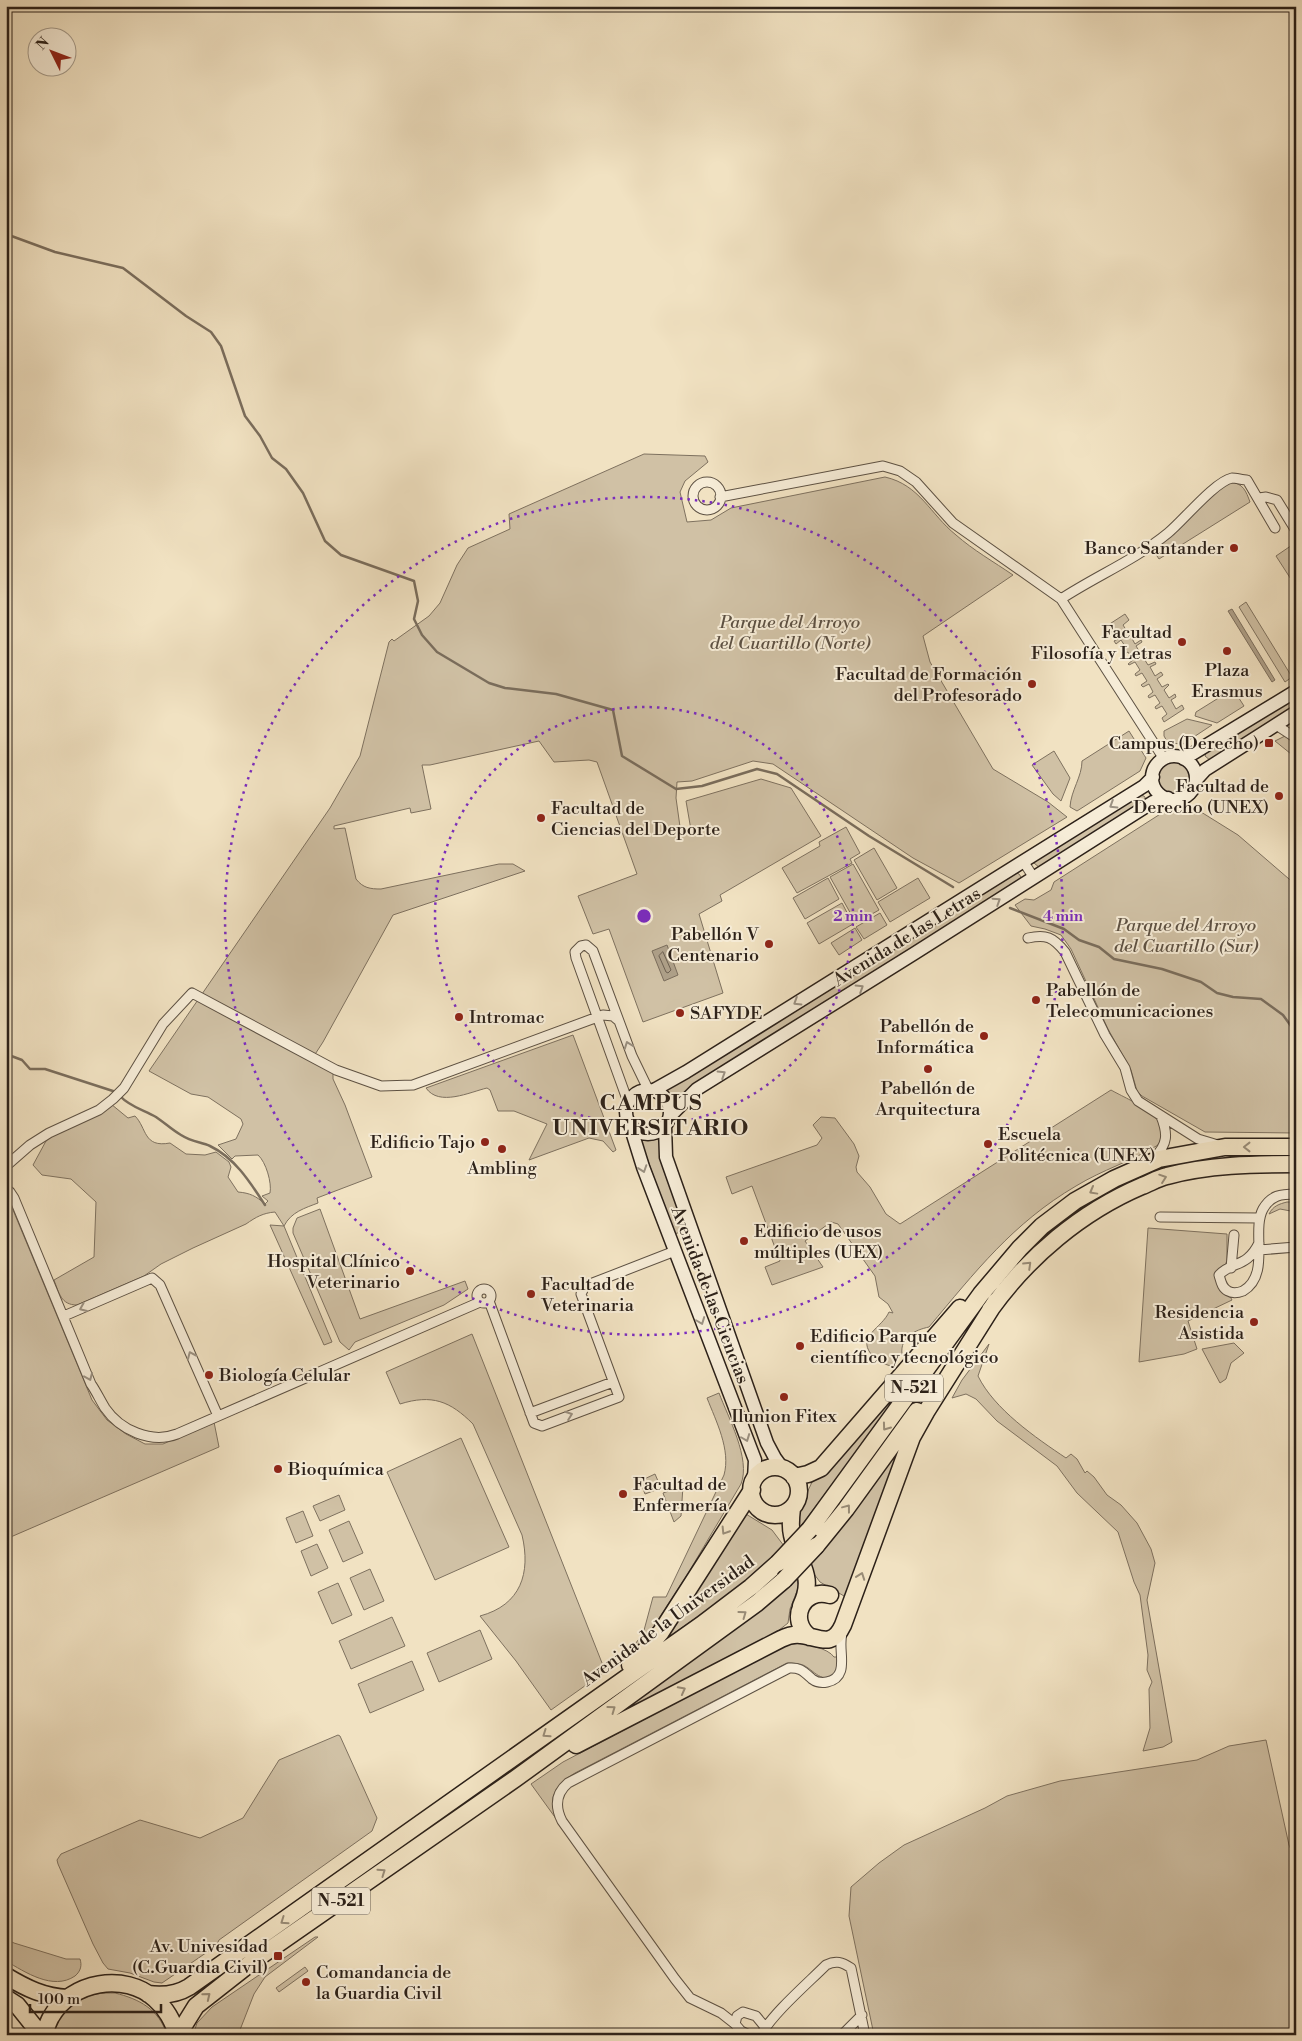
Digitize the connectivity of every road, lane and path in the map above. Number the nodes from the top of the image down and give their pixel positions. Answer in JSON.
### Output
{"nodes":[{"id":1,"x":720,"y":497,"type":"dead end"},
{"id":2,"x":1259,"y":498,"type":"junction"},
{"id":3,"x":1275,"y":528,"type":"dead end"},
{"id":4,"x":1296,"y":531,"type":"edge"},
{"id":5,"x":1060,"y":599,"type":"junction"},
{"id":6,"x":1296,"y":691,"type":"edge"},
{"id":7,"x":1296,"y":712,"type":"edge"},
{"id":8,"x":1276,"y":725,"type":"junction"},
{"id":9,"x":1296,"y":738,"type":"edge"},
{"id":10,"x":1164,"y":759,"type":"junction"},
{"id":11,"x":1184,"y":759,"type":"junction"},
{"id":12,"x":1153,"y":777,"type":"junction"},
{"id":13,"x":1196,"y":780,"type":"junction"},
{"id":14,"x":1168,"y":798,"type":"junction"},
{"id":15,"x":1023,"y":861,"type":"junction"},
{"id":16,"x":1034,"y":878,"type":"junction"},
{"id":17,"x":1028,"y":938,"type":"dead end"},
{"id":18,"x":597,"y":1017,"type":"junction"},
{"id":19,"x":619,"y":1021,"type":"junction"},
{"id":20,"x":651,"y":1090,"type":"junction"},
{"id":21,"x":628,"y":1102,"type":"junction"},
{"id":22,"x":1161,"y":1116,"type":"junction"},
{"id":23,"x":668,"y":1120,"type":"junction"},
{"id":24,"x":629,"y":1122,"type":"junction"},
{"id":25,"x":1225,"y":1147,"type":"junction"},
{"id":26,"x":1296,"y":1147,"type":"edge"},
{"id":27,"x":1150,"y":1163,"type":"junction"},
{"id":28,"x":1296,"y":1164,"type":"edge"},
{"id":29,"x":6,"y":1166,"type":"edge"},
{"id":30,"x":6,"y":1189,"type":"edge"},
{"id":31,"x":1296,"y":1194,"type":"edge"},
{"id":32,"x":1160,"y":1217,"type":"dead end"},
{"id":33,"x":1259,"y":1218,"type":"junction"},
{"id":34,"x":1234,"y":1235,"type":"dead end"},
{"id":35,"x":1259,"y":1247,"type":"junction"},
{"id":36,"x":1296,"y":1247,"type":"edge"},
{"id":37,"x":1020,"y":1248,"type":"junction"},
{"id":38,"x":675,"y":1252,"type":"junction"},
{"id":39,"x":1231,"y":1268,"type":"junction"},
{"id":40,"x":996,"y":1301,"type":"junction"},
{"id":41,"x":64,"y":1316,"type":"junction"},
{"id":42,"x":614,"y":1382,"type":"junction"},
{"id":43,"x":530,"y":1413,"type":"junction"},
{"id":44,"x":218,"y":1416,"type":"junction"},
{"id":45,"x":788,"y":1473,"type":"junction"},
{"id":46,"x":753,"y":1485,"type":"junction"},
{"id":47,"x":792,"y":1508,"type":"junction"},
{"id":48,"x":773,"y":1515,"type":"junction"},
{"id":49,"x":792,"y":1535,"type":"junction"},
{"id":50,"x":808,"y":1578,"type":"junction"},
{"id":51,"x":830,"y":1595,"type":"junction"},
{"id":52,"x":801,"y":1606,"type":"junction"},
{"id":53,"x":843,"y":1625,"type":"junction"},
{"id":54,"x":816,"y":1639,"type":"junction"},
{"id":55,"x":841,"y":1651,"type":"junction"},
{"id":56,"x":586,"y":1706,"type":"junction"},
{"id":57,"x":516,"y":1779,"type":"junction"},
{"id":58,"x":6,"y":1976,"type":"edge"},
{"id":59,"x":148,"y":1994,"type":"junction"},
{"id":60,"x":6,"y":1998,"type":"edge"},
{"id":61,"x":68,"y":1998,"type":"junction"},
{"id":62,"x":721,"y":2013,"type":"junction"},
{"id":63,"x":740,"y":2014,"type":"junction"},
{"id":64,"x":862,"y":2014,"type":"junction"},
{"id":65,"x":735,"y":2024,"type":"junction"},
{"id":66,"x":761,"y":2030,"type":"edge"},
{"id":67,"x":42,"y":2035,"type":"edge"},
{"id":68,"x":178,"y":2035,"type":"edge"},
{"id":69,"x":749,"y":2035,"type":"edge"},
{"id":70,"x":842,"y":2035,"type":"edge"},
{"id":71,"x":865,"y":2035,"type":"edge"}],
"edges":[{"from":1,"to":5,"type":"street"},
{"from":2,"to":3,"type":"street"},
{"from":2,"to":4,"type":"street"},
{"from":2,"to":5,"type":"street"},
{"from":5,"to":10,"type":"street"},
{"from":6,"to":11,"type":"main road"},
{"from":7,"to":8,"type":"main road"},
{"from":8,"to":9,"type":"street"},
{"from":8,"to":13,"type":"main road"},
{"from":10,"to":11,"type":"main road"},
{"from":10,"to":12,"type":"main road"},
{"from":11,"to":13,"type":"main road"},
{"from":12,"to":14,"type":"main road"},
{"from":12,"to":15,"type":"main road","name":"Avenida de las Letras","one_way":true},
{"from":13,"to":14,"type":"main road"},
{"from":14,"to":16,"type":"main road","name":"Avenida de las Letras"},
{"from":15,"to":16,"type":"street"},
{"from":15,"to":20,"type":"main road","name":"Avenida de las Letras","one_way":true},
{"from":23,"to":16,"type":"main road","name":"Avenida de las Letras","one_way":true},
{"from":17,"to":22,"type":"street"},
{"from":18,"to":19,"type":"street"},
{"from":18,"to":19,"type":"street"},
{"from":18,"to":21,"type":"street"},
{"from":18,"to":29,"type":"street"},
{"from":20,"to":19,"type":"street","one_way":true},
{"from":20,"to":21,"type":"main road"},
{"from":20,"to":23,"type":"main road"},
{"from":21,"to":24,"type":"main road"},
{"from":22,"to":25,"type":"street"},
{"from":22,"to":27,"type":"street"},
{"from":23,"to":24,"type":"main road"},
{"from":23,"to":45,"type":"main road","name":"Avenida de las Ciencias"},
{"from":24,"to":38,"type":"main road","name":"Avenida de las Ciencias","one_way":true},
{"from":26,"to":25,"type":"highway","name":"Avenida de la Universidad","number":"N-521","one_way":true},
{"from":25,"to":27,"type":"highway","name":"Avenida de la Universidad","number":"N-521"},
{"from":27,"to":37,"type":"highway","name":"Avenida de la Universidad","number":"N-521","one_way":true},
{"from":40,"to":28,"type":"highway","name":"Avenida de la Universidad","number":"N-521","one_way":true},
{"from":30,"to":41,"type":"street"},
{"from":31,"to":33,"type":"street"},
{"from":32,"to":33,"type":"street"},
{"from":33,"to":35,"type":"street"},
{"from":34,"to":39,"type":"street"},
{"from":35,"to":36,"type":"street"},
{"from":35,"to":39,"type":"street"},
{"from":35,"to":39,"type":"street"},
{"from":37,"to":45,"type":"highway"},
{"from":37,"to":56,"type":"highway","name":"Avenida de la Universidad","number":"N-521","one_way":true,"bridge":true},
{"from":38,"to":42,"type":"street"},
{"from":38,"to":46,"type":"main road","name":"Avenida de las Ciencias","one_way":true},
{"from":53,"to":40,"type":"highway","one_way":true},
{"from":57,"to":40,"type":"highway","name":"Avenida de la Universidad","number":"N-521","one_way":true,"bridge":true},
{"from":41,"to":44,"type":"street","one_way":true},
{"from":44,"to":41,"type":"street","one_way":true},
{"from":42,"to":43,"type":"street"},
{"from":43,"to":42,"type":"street","one_way":true},
{"from":43,"to":44,"type":"street"},
{"from":45,"to":46,"type":"highway"},
{"from":45,"to":47,"type":"highway"},
{"from":46,"to":48,"type":"highway"},
{"from":46,"to":56,"type":"highway","one_way":true},
{"from":47,"to":48,"type":"highway"},
{"from":47,"to":49,"type":"highway"},
{"from":48,"to":49,"type":"highway"},
{"from":49,"to":50,"type":"highway"},
{"from":50,"to":51,"type":"highway"},
{"from":50,"to":52,"type":"highway"},
{"from":51,"to":52,"type":"highway"},
{"from":51,"to":53,"type":"highway"},
{"from":52,"to":54,"type":"highway"},
{"from":53,"to":54,"type":"highway"},
{"from":53,"to":55,"type":"street"},
{"from":54,"to":55,"type":"street"},
{"from":57,"to":54,"type":"highway","one_way":true},
{"from":55,"to":62,"type":"street"},
{"from":56,"to":59,"type":"highway","name":"Avenida de la Universidad","number":"N-521","one_way":true},
{"from":68,"to":57,"type":"highway","name":"Avenida de la Universidad","number":"N-521","one_way":true},
{"from":58,"to":61,"type":"highway"},
{"from":59,"to":61,"type":"highway","number":"N-521"},
{"from":59,"to":68,"type":"highway","number":"N-521"},
{"from":60,"to":67,"type":"highway"},
{"from":61,"to":67,"type":"highway","number":"N-521"},
{"from":62,"to":63,"type":"street"},
{"from":62,"to":65,"type":"street"},
{"from":63,"to":65,"type":"street"},
{"from":63,"to":66,"type":"street"},
{"from":64,"to":66,"type":"street"},
{"from":64,"to":70,"type":"street"},
{"from":64,"to":71,"type":"street"},
{"from":65,"to":69,"type":"street"}]}
